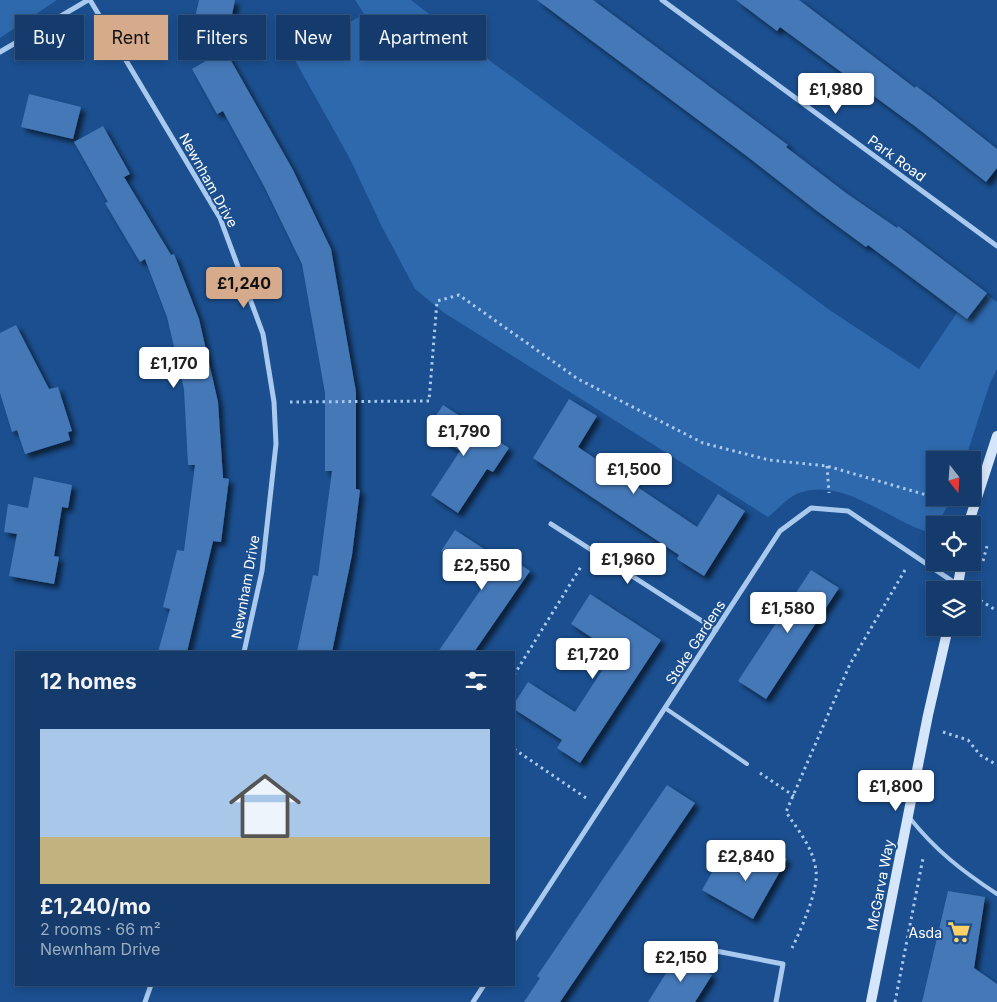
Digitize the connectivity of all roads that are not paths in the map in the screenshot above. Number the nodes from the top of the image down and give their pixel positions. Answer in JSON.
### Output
{"nodes":[{"id":1,"x":89,"y":0,"type":"edge"},
{"id":2,"x":662,"y":0,"type":"edge"},
{"id":3,"x":0,"y":52,"type":"edge"},
{"id":4,"x":997,"y":246,"type":"edge"},
{"id":5,"x":997,"y":436,"type":"edge"},
{"id":6,"x":971,"y":516,"type":"edge"},
{"id":7,"x":551,"y":524,"type":"dead end"},
{"id":8,"x":949,"y":581,"type":"edge"},
{"id":9,"x":716,"y":630,"type":"junction"},
{"id":10,"x":946,"y":636,"type":"edge"},
{"id":11,"x":244,"y":651,"type":"edge"},
{"id":12,"x":665,"y":708,"type":"junction"},
{"id":13,"x":747,"y":764,"type":"road end"},
{"id":14,"x":908,"y":815,"type":"junction"},
{"id":15,"x":997,"y":894,"type":"edge"},
{"id":16,"x":515,"y":938,"type":"edge"},
{"id":17,"x":716,"y":951,"type":"dead end"},
{"id":18,"x":151,"y":986,"type":"edge"},
{"id":19,"x":483,"y":986,"type":"edge"},
{"id":20,"x":145,"y":1002,"type":"edge"},
{"id":21,"x":473,"y":1002,"type":"edge"},
{"id":22,"x":776,"y":1002,"type":"edge"},
{"id":23,"x":871,"y":1002,"type":"edge"}],
"edges":[{"from":1,"to":3,"type":"street","name":"Newnham Drive"},
{"from":1,"to":11,"type":"street","name":"Newnham Drive"},
{"from":2,"to":4,"type":"street","name":"Park Road"},
{"from":5,"to":6,"type":"street"},
{"from":7,"to":9,"type":"street"},
{"from":8,"to":9,"type":"street","name":"Stoke Gardens"},
{"from":9,"to":12,"type":"street","name":"Stoke Gardens"},
{"from":10,"to":14,"type":"street","name":"McGarva Way"},
{"from":12,"to":13,"type":"lane"},
{"from":12,"to":16,"type":"street","name":"Stoke Gardens"},
{"from":14,"to":15,"type":"lane"},
{"from":14,"to":23,"type":"street","name":"McGarva Way"},
{"from":17,"to":22,"type":"street"},
{"from":18,"to":20,"type":"street"},
{"from":19,"to":21,"type":"street"}]}
